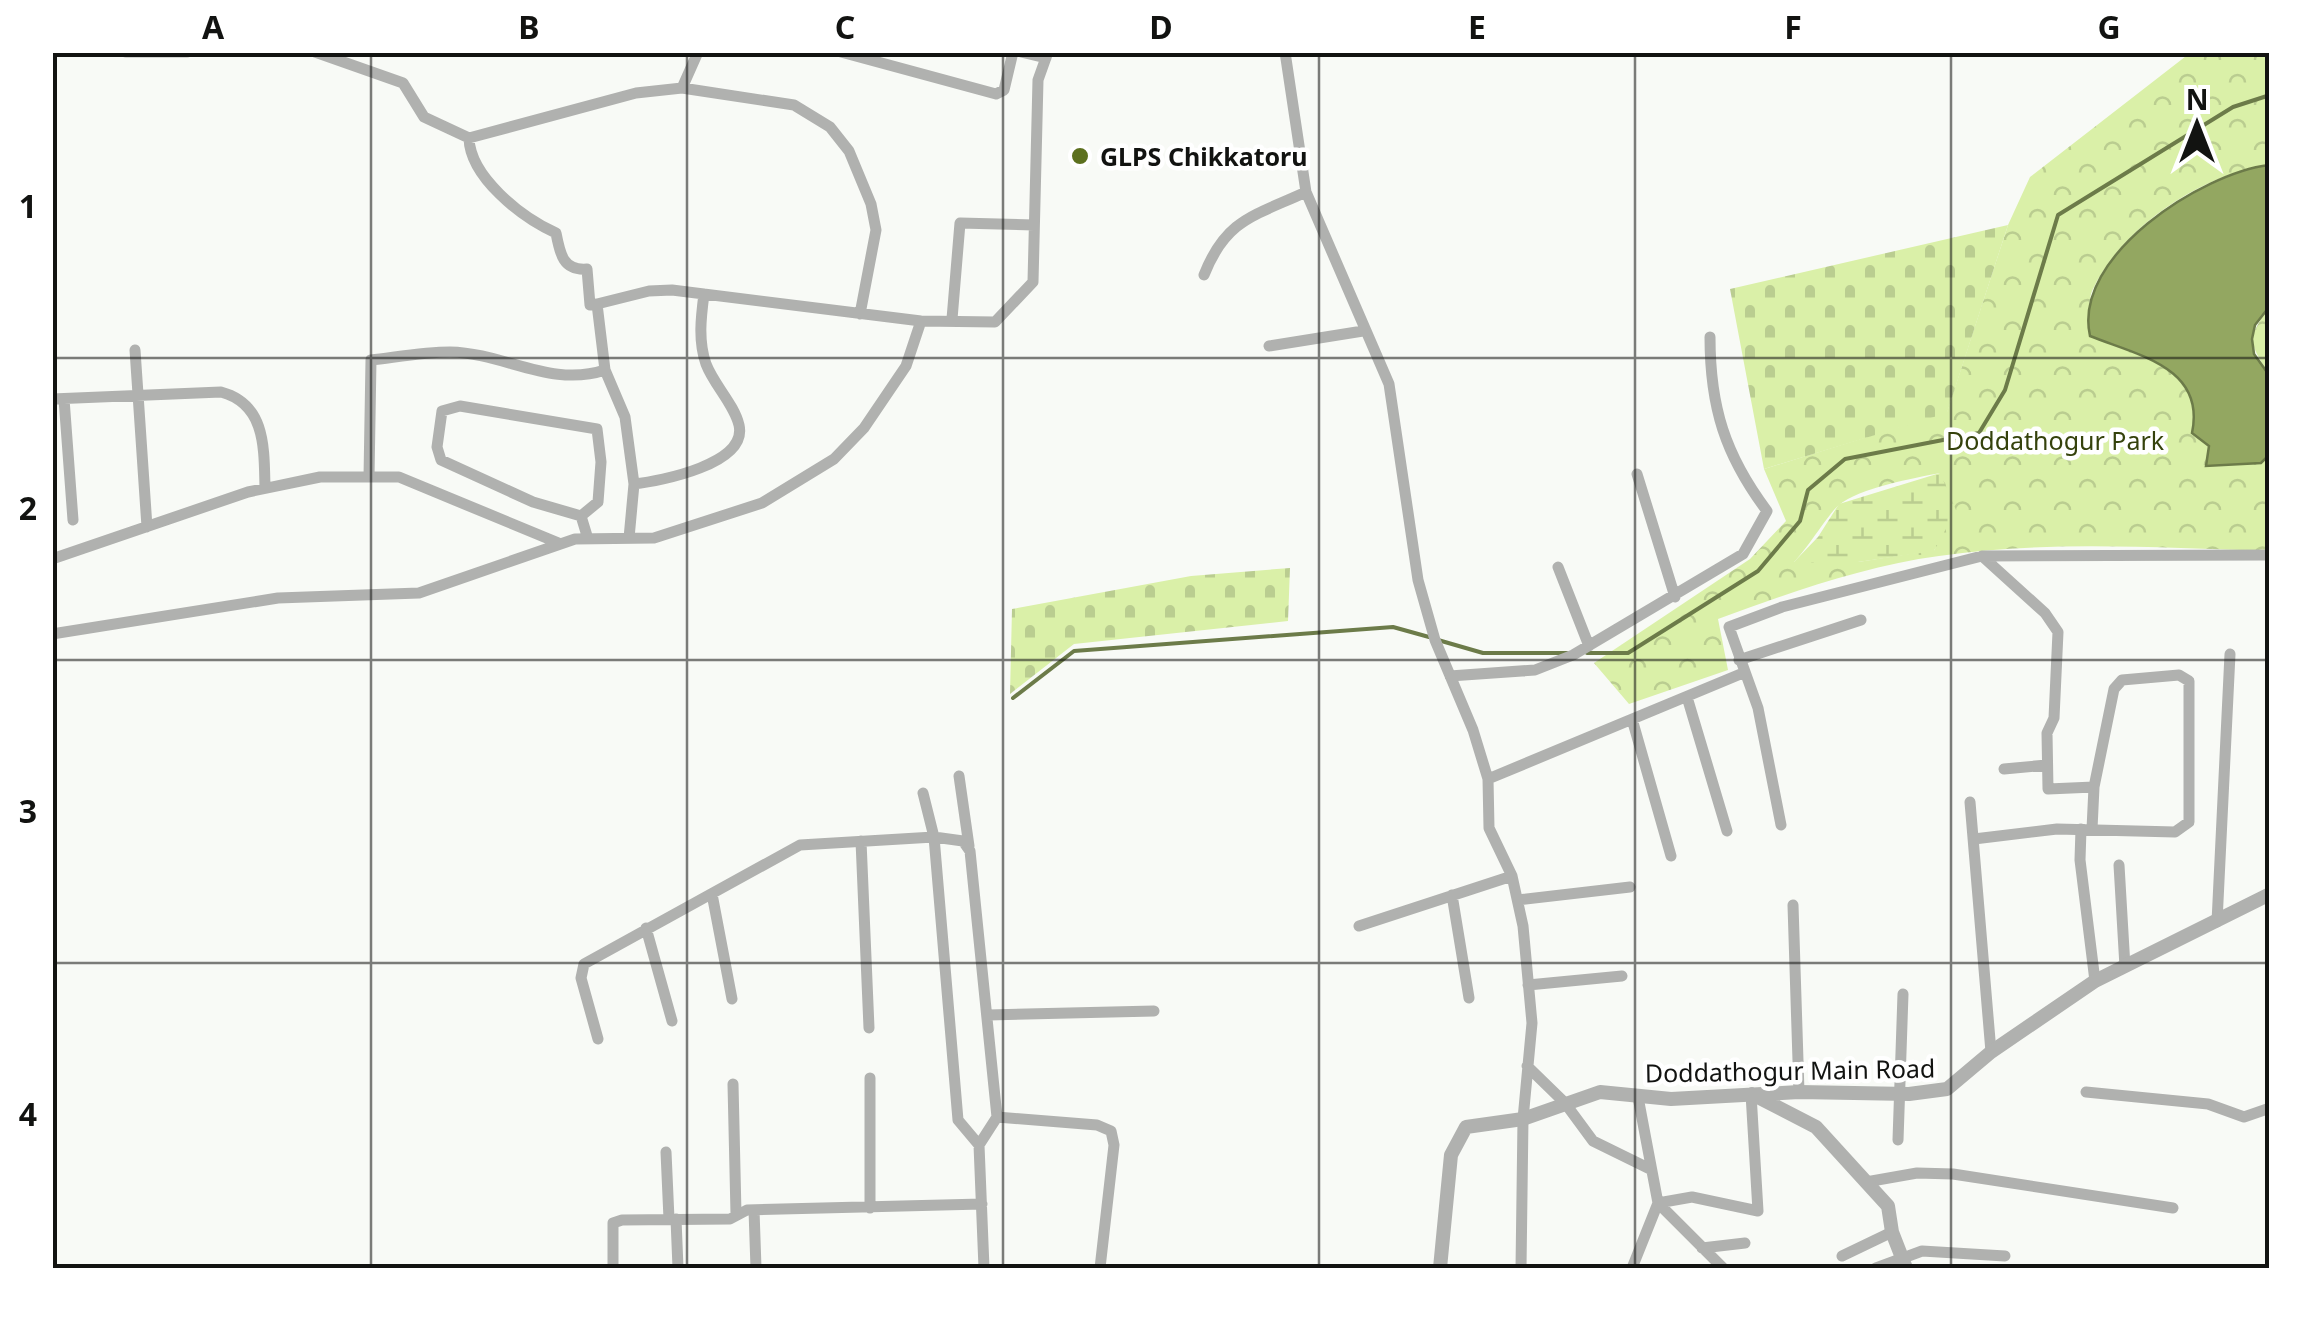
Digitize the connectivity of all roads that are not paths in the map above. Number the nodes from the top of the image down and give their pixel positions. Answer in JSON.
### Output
{"nodes":[{"id":1,"x":126,"y":52,"type":"edge"},
{"id":2,"x":187,"y":52,"type":"edge"},
{"id":3,"x":315,"y":52,"type":"edge"},
{"id":4,"x":698,"y":52,"type":"edge"},
{"id":5,"x":841,"y":52,"type":"edge"},
{"id":6,"x":1017,"y":52,"type":"edge"},
{"id":7,"x":1285,"y":52,"type":"edge"},
{"id":8,"x":1047,"y":56,"type":"edge"},
{"id":9,"x":682,"y":88,"type":"junction"},
{"id":10,"x":468,"y":138,"type":"junction"},
{"id":11,"x":1306,"y":192,"type":"junction"},
{"id":12,"x":1034,"y":226,"type":"junction"},
{"id":13,"x":1204,"y":275,"type":"dead end"},
{"id":14,"x":704,"y":294,"type":"junction"},
{"id":15,"x":597,"y":304,"type":"junction"},
{"id":16,"x":860,"y":314,"type":"junction"},
{"id":17,"x":952,"y":319,"type":"junction"},
{"id":18,"x":920,"y":321,"type":"junction"},
{"id":19,"x":1363,"y":331,"type":"junction"},
{"id":20,"x":1710,"y":337,"type":"dead end"},
{"id":21,"x":1269,"y":346,"type":"dead end"},
{"id":22,"x":135,"y":350,"type":"dead end"},
{"id":23,"x":605,"y":370,"type":"junction"},
{"id":24,"x":138,"y":395,"type":"junction"},
{"id":25,"x":58,"y":399,"type":"edge"},
{"id":26,"x":1637,"y":474,"type":"dead end"},
{"id":27,"x":369,"y":477,"type":"junction"},
{"id":28,"x":634,"y":484,"type":"junction"},
{"id":29,"x":265,"y":488,"type":"junction"},
{"id":30,"x":581,"y":516,"type":"junction"},
{"id":31,"x":73,"y":520,"type":"dead end"},
{"id":32,"x":147,"y":527,"type":"junction"},
{"id":33,"x":629,"y":538,"type":"junction"},
{"id":34,"x":588,"y":539,"type":"junction"},
{"id":35,"x":561,"y":544,"type":"junction"},
{"id":36,"x":1982,"y":556,"type":"junction"},
{"id":37,"x":2270,"y":556,"type":"edge"},
{"id":38,"x":52,"y":560,"type":"edge"},
{"id":39,"x":1558,"y":567,"type":"dead end"},
{"id":40,"x":1675,"y":597,"type":"junction"},
{"id":41,"x":1861,"y":620,"type":"dead end"},
{"id":42,"x":52,"y":634,"type":"edge"},
{"id":43,"x":1588,"y":646,"type":"junction"},
{"id":44,"x":2230,"y":654,"type":"dead end"},
{"id":45,"x":1739,"y":660,"type":"junction"},
{"id":46,"x":1743,"y":674,"type":"junction"},
{"id":47,"x":1450,"y":676,"type":"junction"},
{"id":48,"x":1687,"y":697,"type":"junction"},
{"id":49,"x":1632,"y":720,"type":"junction"},
{"id":50,"x":2047,"y":764,"type":"junction"},
{"id":51,"x":2004,"y":769,"type":"dead end"},
{"id":52,"x":959,"y":776,"type":"dead end"},
{"id":53,"x":1488,"y":780,"type":"junction"},
{"id":54,"x":2094,"y":787,"type":"junction"},
{"id":55,"x":923,"y":793,"type":"dead end"},
{"id":56,"x":1970,"y":802,"type":"dead end"},
{"id":57,"x":1780,"y":825,"type":"dead end"},
{"id":58,"x":2086,"y":829,"type":"junction"},
{"id":59,"x":1727,"y":831,"type":"dead end"},
{"id":60,"x":934,"y":837,"type":"junction"},
{"id":61,"x":1974,"y":840,"type":"junction"},
{"id":62,"x":861,"y":841,"type":"junction"},
{"id":63,"x":970,"y":850,"type":"junction"},
{"id":64,"x":1671,"y":856,"type":"dead end"},
{"id":65,"x":2118,"y":866,"type":"dead end"},
{"id":66,"x":1512,"y":876,"type":"junction"},
{"id":67,"x":1630,"y":888,"type":"dead end"},
{"id":68,"x":712,"y":894,"type":"junction"},
{"id":69,"x":2270,"y":894,"type":"edge"},
{"id":70,"x":1452,"y":895,"type":"junction"},
{"id":71,"x":1518,"y":900,"type":"junction"},
{"id":72,"x":1793,"y":905,"type":"dead end"},
{"id":73,"x":2217,"y":922,"type":"junction"},
{"id":74,"x":1359,"y":926,"type":"dead end"},
{"id":75,"x":646,"y":928,"type":"junction"},
{"id":76,"x":2125,"y":967,"type":"junction"},
{"id":77,"x":1622,"y":976,"type":"dead end"},
{"id":78,"x":2095,"y":982,"type":"junction"},
{"id":79,"x":1528,"y":984,"type":"junction"},
{"id":80,"x":1903,"y":994,"type":"dead end"},
{"id":81,"x":1469,"y":998,"type":"dead end"},
{"id":82,"x":732,"y":999,"type":"dead end"},
{"id":83,"x":1154,"y":1011,"type":"dead end"},
{"id":84,"x":988,"y":1015,"type":"junction"},
{"id":85,"x":672,"y":1021,"type":"dead end"},
{"id":86,"x":869,"y":1028,"type":"dead end"},
{"id":87,"x":598,"y":1039,"type":"dead end"},
{"id":88,"x":1991,"y":1052,"type":"junction"},
{"id":89,"x":1527,"y":1066,"type":"junction"},
{"id":90,"x":870,"y":1078,"type":"dead end"},
{"id":91,"x":733,"y":1084,"type":"dead end"},
{"id":92,"x":1799,"y":1092,"type":"junction"},
{"id":93,"x":2086,"y":1092,"type":"dead end"},
{"id":94,"x":1751,"y":1094,"type":"junction"},
{"id":95,"x":1900,"y":1094,"type":"junction"},
{"id":96,"x":1638,"y":1097,"type":"junction"},
{"id":97,"x":1564,"y":1103,"type":"junction"},
{"id":98,"x":2270,"y":1108,"type":"edge"},
{"id":99,"x":997,"y":1117,"type":"junction"},
{"id":100,"x":1522,"y":1119,"type":"junction"},
{"id":101,"x":1898,"y":1140,"type":"dead end"},
{"id":102,"x":978,"y":1145,"type":"junction"},
{"id":103,"x":666,"y":1152,"type":"dead end"},
{"id":104,"x":1650,"y":1169,"type":"junction"},
{"id":105,"x":1866,"y":1182,"type":"junction"},
{"id":106,"x":1658,"y":1203,"type":"junction"},
{"id":107,"x":982,"y":1204,"type":"junction"},
{"id":108,"x":870,"y":1208,"type":"junction"},
{"id":109,"x":2173,"y":1208,"type":"dead end"},
{"id":110,"x":754,"y":1210,"type":"junction"},
{"id":111,"x":736,"y":1214,"type":"junction"},
{"id":112,"x":672,"y":1219,"type":"junction"},
{"id":113,"x":1892,"y":1232,"type":"junction"},
{"id":114,"x":1745,"y":1243,"type":"dead end"},
{"id":115,"x":1702,"y":1248,"type":"junction"},
{"id":116,"x":1842,"y":1256,"type":"dead end"},
{"id":117,"x":2005,"y":1256,"type":"dead end"},
{"id":118,"x":1903,"y":1264,"type":"edge"},
{"id":119,"x":613,"y":1268,"type":"edge"},
{"id":120,"x":678,"y":1268,"type":"edge"},
{"id":121,"x":756,"y":1268,"type":"edge"},
{"id":122,"x":984,"y":1268,"type":"edge"},
{"id":123,"x":1100,"y":1268,"type":"edge"},
{"id":124,"x":1440,"y":1268,"type":"edge"},
{"id":125,"x":1521,"y":1268,"type":"edge"},
{"id":126,"x":1632,"y":1268,"type":"edge"},
{"id":127,"x":1723,"y":1268,"type":"edge"},
{"id":128,"x":1876,"y":1268,"type":"edge"}],
"edges":[{"from":1,"to":2,"type":"street"},
{"from":3,"to":10,"type":"street"},
{"from":4,"to":9,"type":"street"},
{"from":5,"to":6,"type":"street"},
{"from":6,"to":8,"type":"street"},
{"from":7,"to":11,"type":"street"},
{"from":8,"to":12,"type":"street"},
{"from":9,"to":10,"type":"street"},
{"from":9,"to":16,"type":"street"},
{"from":10,"to":15,"type":"street"},
{"from":11,"to":13,"type":"street"},
{"from":11,"to":19,"type":"street"},
{"from":12,"to":17,"type":"street"},
{"from":12,"to":17,"type":"street"},
{"from":14,"to":15,"type":"street"},
{"from":14,"to":16,"type":"street"},
{"from":14,"to":28,"type":"street"},
{"from":15,"to":23,"type":"street"},
{"from":16,"to":18,"type":"street"},
{"from":17,"to":18,"type":"street"},
{"from":18,"to":33,"type":"street"},
{"from":19,"to":21,"type":"street"},
{"from":19,"to":47,"type":"street"},
{"from":20,"to":40,"type":"street"},
{"from":22,"to":24,"type":"street"},
{"from":23,"to":27,"type":"street"},
{"from":23,"to":28,"type":"street"},
{"from":24,"to":25,"type":"street"},
{"from":24,"to":29,"type":"street"},
{"from":24,"to":32,"type":"street"},
{"from":25,"to":31,"type":"street"},
{"from":26,"to":40,"type":"street"},
{"from":27,"to":29,"type":"street"},
{"from":27,"to":35,"type":"street"},
{"from":28,"to":33,"type":"street"},
{"from":29,"to":32,"type":"street"},
{"from":30,"to":30,"type":"street"},
{"from":30,"to":34,"type":"street"},
{"from":32,"to":38,"type":"street"},
{"from":33,"to":34,"type":"street"},
{"from":34,"to":35,"type":"street"},
{"from":35,"to":42,"type":"street"},
{"from":36,"to":37,"type":"street"},
{"from":36,"to":45,"type":"street"},
{"from":36,"to":50,"type":"street"},
{"from":39,"to":43,"type":"street"},
{"from":40,"to":43,"type":"street"},
{"from":41,"to":45,"type":"street"},
{"from":43,"to":47,"type":"street"},
{"from":44,"to":73,"type":"street"},
{"from":45,"to":46,"type":"street"},
{"from":46,"to":48,"type":"street"},
{"from":46,"to":57,"type":"street"},
{"from":47,"to":53,"type":"street"},
{"from":48,"to":49,"type":"street"},
{"from":48,"to":59,"type":"street"},
{"from":49,"to":53,"type":"street"},
{"from":49,"to":64,"type":"street"},
{"from":50,"to":51,"type":"street"},
{"from":50,"to":54,"type":"street"},
{"from":52,"to":63,"type":"street"},
{"from":53,"to":66,"type":"street"},
{"from":54,"to":58,"type":"street"},
{"from":54,"to":58,"type":"street"},
{"from":55,"to":60,"type":"street"},
{"from":56,"to":61,"type":"street"},
{"from":58,"to":61,"type":"street"},
{"from":58,"to":78,"type":"street"},
{"from":60,"to":62,"type":"street"},
{"from":60,"to":63,"type":"street"},
{"from":60,"to":102,"type":"street"},
{"from":61,"to":88,"type":"street"},
{"from":62,"to":68,"type":"street"},
{"from":62,"to":86,"type":"street"},
{"from":63,"to":84,"type":"street"},
{"from":65,"to":76,"type":"street"},
{"from":66,"to":70,"type":"street"},
{"from":66,"to":71,"type":"street"},
{"from":67,"to":71,"type":"street"},
{"from":68,"to":75,"type":"street"},
{"from":68,"to":82,"type":"street"},
{"from":69,"to":73,"type":"street","name":"Doddathogur Main Road"},
{"from":70,"to":74,"type":"street"},
{"from":70,"to":81,"type":"street"},
{"from":71,"to":79,"type":"street"},
{"from":72,"to":92,"type":"street"},
{"from":73,"to":76,"type":"street","name":"Doddathogur Main Road"},
{"from":75,"to":85,"type":"street"},
{"from":75,"to":87,"type":"street"},
{"from":76,"to":78,"type":"street","name":"Doddathogur Main Road"},
{"from":77,"to":79,"type":"street"},
{"from":78,"to":88,"type":"street","name":"Doddathogur Main Road"},
{"from":79,"to":89,"type":"street"},
{"from":80,"to":95,"type":"street"},
{"from":83,"to":84,"type":"street"},
{"from":84,"to":99,"type":"street"},
{"from":88,"to":95,"type":"street","name":"Doddathogur Main Road"},
{"from":89,"to":97,"type":"street"},
{"from":89,"to":100,"type":"street"},
{"from":90,"to":108,"type":"street"},
{"from":91,"to":111,"type":"street"},
{"from":92,"to":94,"type":"street","name":"Doddathogur Main Road"},
{"from":92,"to":95,"type":"street","name":"Doddathogur Main Road"},
{"from":93,"to":98,"type":"street"},
{"from":94,"to":96,"type":"street","name":"Doddathogur Main Road"},
{"from":94,"to":105,"type":"street"},
{"from":94,"to":106,"type":"street"},
{"from":95,"to":101,"type":"street"},
{"from":96,"to":97,"type":"street","name":"Doddathogur Main Road"},
{"from":96,"to":104,"type":"street"},
{"from":97,"to":100,"type":"street","name":"Doddathogur Main Road"},
{"from":97,"to":104,"type":"street"},
{"from":99,"to":102,"type":"street"},
{"from":99,"to":123,"type":"street"},
{"from":100,"to":124,"type":"street","name":"Doddathogur Main Road"},
{"from":100,"to":125,"type":"street"},
{"from":102,"to":107,"type":"street"},
{"from":103,"to":112,"type":"street"},
{"from":104,"to":106,"type":"street"},
{"from":105,"to":109,"type":"street"},
{"from":105,"to":113,"type":"street"},
{"from":106,"to":115,"type":"street"},
{"from":106,"to":126,"type":"street"},
{"from":107,"to":108,"type":"street"},
{"from":107,"to":122,"type":"street"},
{"from":108,"to":110,"type":"street"},
{"from":110,"to":111,"type":"street"},
{"from":110,"to":121,"type":"street"},
{"from":111,"to":112,"type":"street"},
{"from":112,"to":119,"type":"street"},
{"from":112,"to":120,"type":"street"},
{"from":113,"to":116,"type":"street"},
{"from":113,"to":118,"type":"street"},
{"from":114,"to":115,"type":"street"},
{"from":115,"to":127,"type":"street"},
{"from":117,"to":118,"type":"street"},
{"from":118,"to":128,"type":"street"}]}
